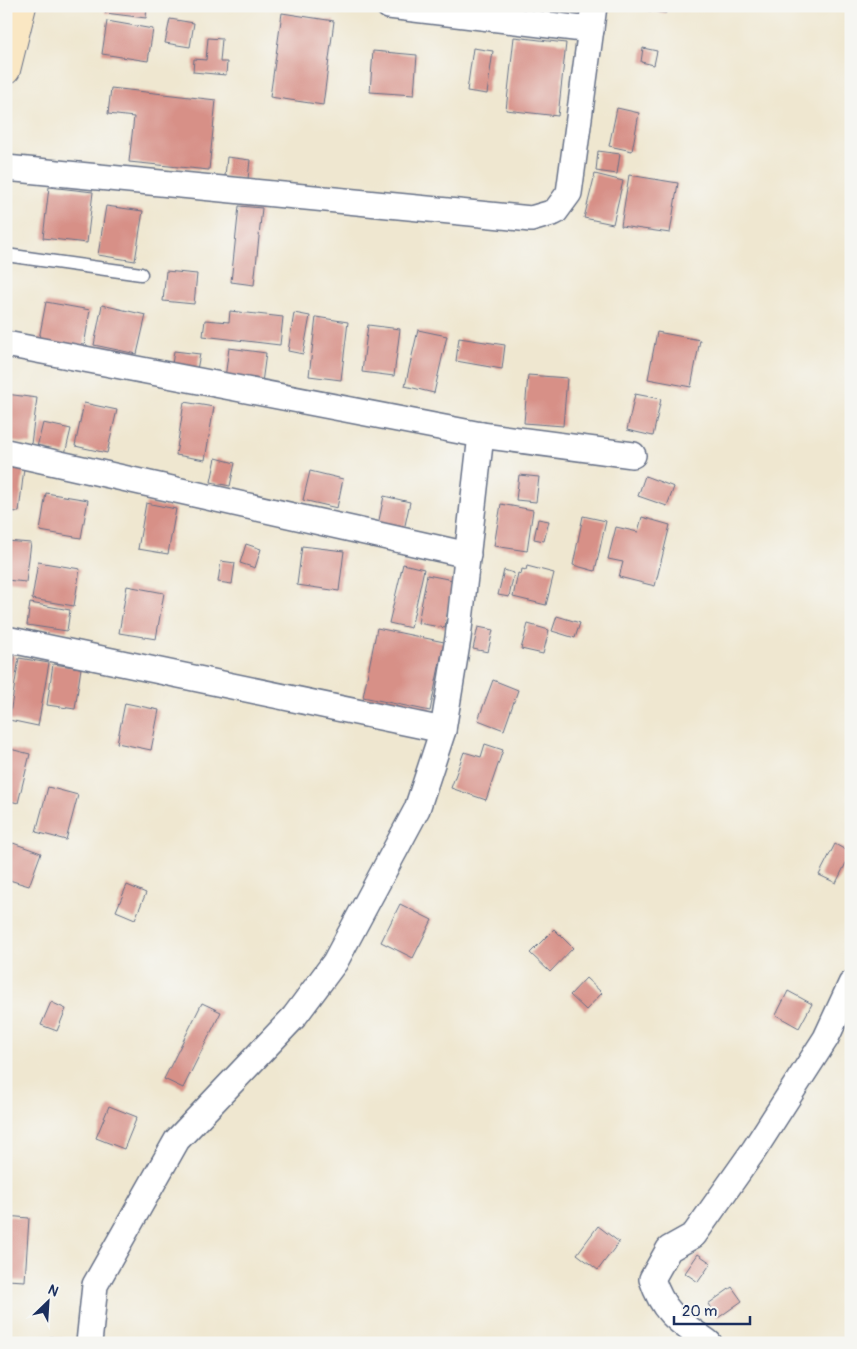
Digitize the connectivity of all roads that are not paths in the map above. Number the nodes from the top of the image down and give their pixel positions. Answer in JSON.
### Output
{"nodes":[{"id":1,"x":22,"y":6,"type":"edge"},
{"id":2,"x":389,"y":6,"type":"edge"},
{"id":3,"x":593,"y":18,"type":"edge"},
{"id":4,"x":6,"y":70,"type":"edge"},
{"id":5,"x":6,"y":168,"type":"edge"},
{"id":6,"x":6,"y":256,"type":"edge"},
{"id":7,"x":141,"y":274,"type":"dead end"},
{"id":8,"x":6,"y":344,"type":"edge"},
{"id":9,"x":481,"y":435,"type":"junction"},
{"id":10,"x":6,"y":452,"type":"edge"},
{"id":11,"x":633,"y":456,"type":"dead end"},
{"id":12,"x":468,"y":555,"type":"junction"},
{"id":13,"x":6,"y":639,"type":"edge"},
{"id":14,"x":442,"y":730,"type":"junction"},
{"id":15,"x":851,"y":984,"type":"edge"},
{"id":16,"x":89,"y":1343,"type":"edge"},
{"id":17,"x":709,"y":1343,"type":"edge"}],
"edges":[{"from":1,"to":4,"type":"main road"},
{"from":2,"to":3,"type":"street"},
{"from":3,"to":5,"type":"street"},
{"from":6,"to":7,"type":"lane"},
{"from":8,"to":9,"type":"street"},
{"from":9,"to":11,"type":"street"},
{"from":9,"to":12,"type":"street"},
{"from":10,"to":12,"type":"street"},
{"from":12,"to":14,"type":"street"},
{"from":13,"to":14,"type":"street"},
{"from":14,"to":16,"type":"street"},
{"from":15,"to":17,"type":"street"}]}
